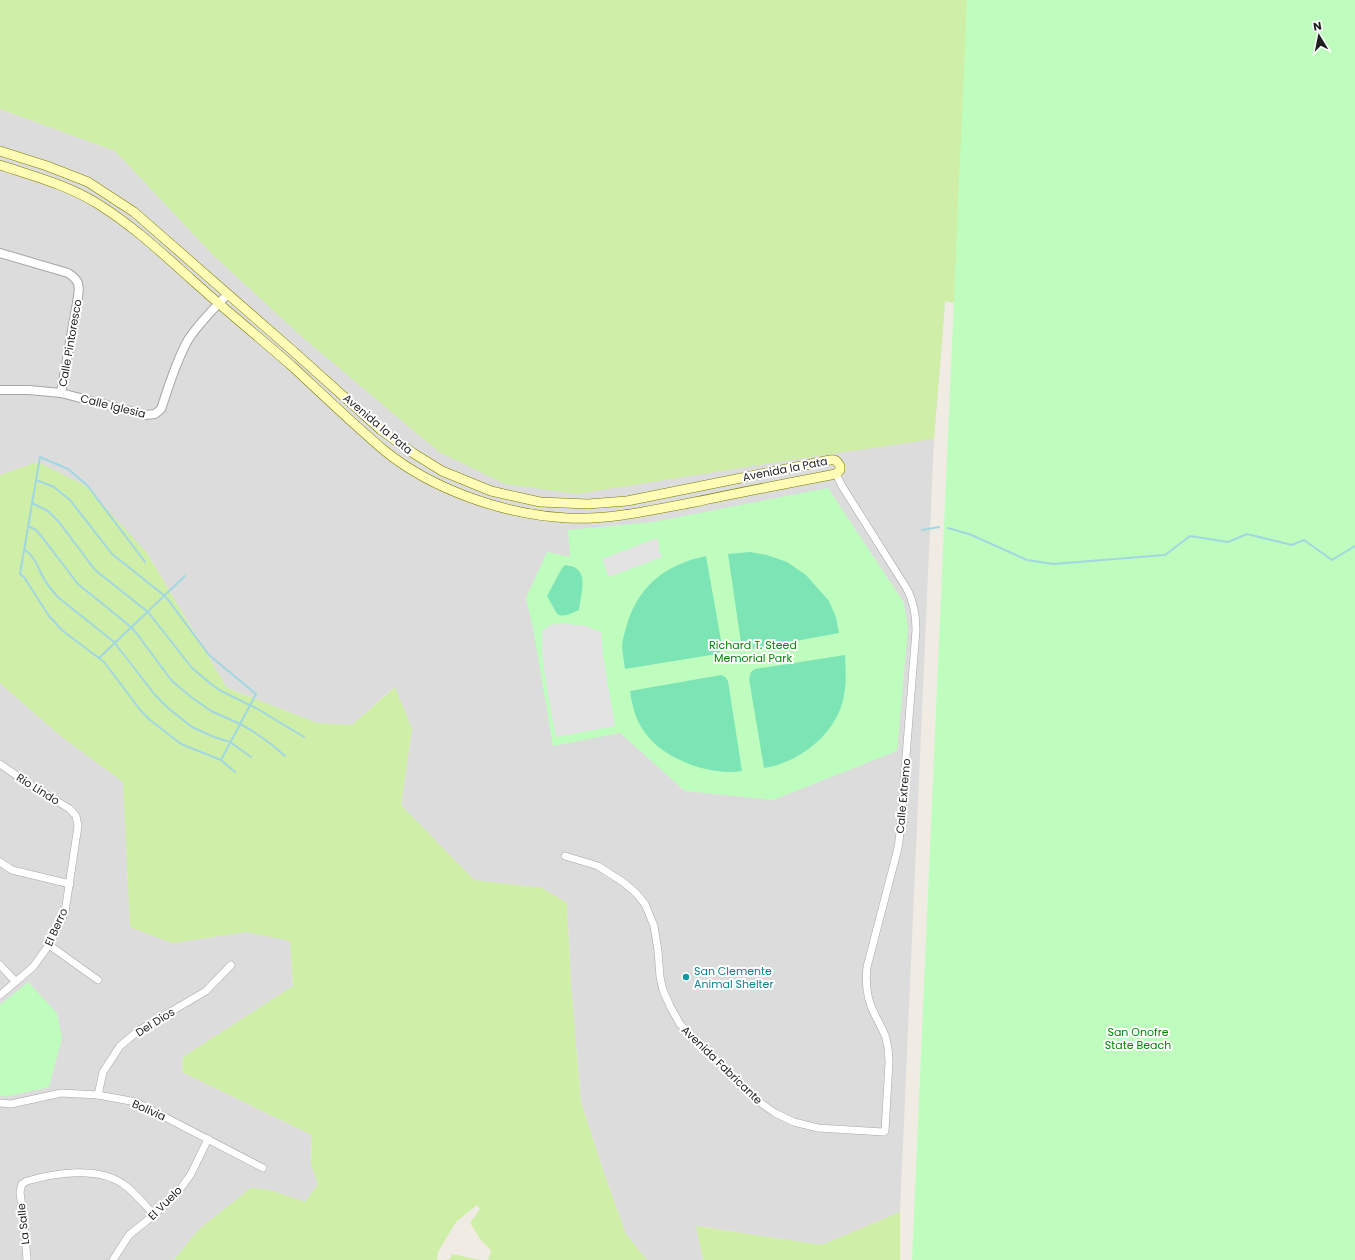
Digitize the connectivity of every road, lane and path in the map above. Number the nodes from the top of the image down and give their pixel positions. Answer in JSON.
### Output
{"nodes":[{"id":1,"x":0,"y":152,"type":"edge"},
{"id":2,"x":0,"y":165,"type":"edge"},
{"id":3,"x":0,"y":253,"type":"edge"},
{"id":4,"x":228,"y":294,"type":"junction"},
{"id":5,"x":218,"y":304,"type":"junction"},
{"id":6,"x":0,"y":390,"type":"edge"},
{"id":7,"x":61,"y":393,"type":"junction"},
{"id":8,"x":836,"y":474,"type":"junction"},
{"id":9,"x":0,"y":764,"type":"edge"},
{"id":10,"x":76,"y":816,"type":"joint"},
{"id":11,"x":565,"y":856,"type":"dead end"},
{"id":12,"x":0,"y":862,"type":"edge"},
{"id":13,"x":70,"y":884,"type":"junction"},
{"id":14,"x":49,"y":945,"type":"junction"},
{"id":15,"x":0,"y":965,"type":"edge"},
{"id":16,"x":231,"y":965,"type":"dead end"},
{"id":17,"x":98,"y":980,"type":"dead end"},
{"id":18,"x":16,"y":982,"type":"junction"},
{"id":19,"x":0,"y":995,"type":"edge"},
{"id":20,"x":98,"y":1094,"type":"junction"},
{"id":21,"x":0,"y":1103,"type":"edge"},
{"id":22,"x":885,"y":1131,"type":"joint"},
{"id":23,"x":208,"y":1139,"type":"junction"},
{"id":24,"x":264,"y":1168,"type":"dead end"},
{"id":25,"x":154,"y":1215,"type":"junction"},
{"id":26,"x":27,"y":1260,"type":"edge"},
{"id":27,"x":113,"y":1260,"type":"edge"}],
"edges":[{"from":1,"to":4,"type":"main road","name":"Avenida la Pata"},
{"from":2,"to":5,"type":"main road","name":"Avenida la Pata"},
{"from":3,"to":7,"type":"street","name":"Calle Pintoresco"},
{"from":4,"to":5,"type":"street","name":"Calle Iglesia"},
{"from":4,"to":8,"type":"main road","name":"Avenida la Pata"},
{"from":5,"to":7,"type":"street","name":"Calle Iglesia"},
{"from":5,"to":8,"type":"main road","name":"Avenida la Pata"},
{"from":6,"to":7,"type":"street","name":"Calle Iglesia"},
{"from":8,"to":22,"type":"street","name":"Calle Extremo"},
{"from":9,"to":10,"type":"street","name":"Rio Lindo"},
{"from":10,"to":13,"type":"street","name":"El Berro"},
{"from":11,"to":22,"type":"street","name":"Avenida Fabricante"},
{"from":12,"to":13,"type":"street"},
{"from":13,"to":14,"type":"street","name":"El Berro"},
{"from":14,"to":17,"type":"street"},
{"from":14,"to":18,"type":"street","name":"El Berro"},
{"from":15,"to":18,"type":"street"},
{"from":16,"to":20,"type":"street","name":"Del Dios"},
{"from":18,"to":19,"type":"street","name":"El Berro"},
{"from":20,"to":21,"type":"street","name":"Bolivia"},
{"from":20,"to":23,"type":"street","name":"Bolivia"},
{"from":23,"to":24,"type":"street","name":"Bolivia"},
{"from":23,"to":25,"type":"street","name":"El Vuelo"},
{"from":25,"to":26,"type":"street","name":"La Salle"},
{"from":25,"to":27,"type":"street","name":"El Vuelo"}]}
